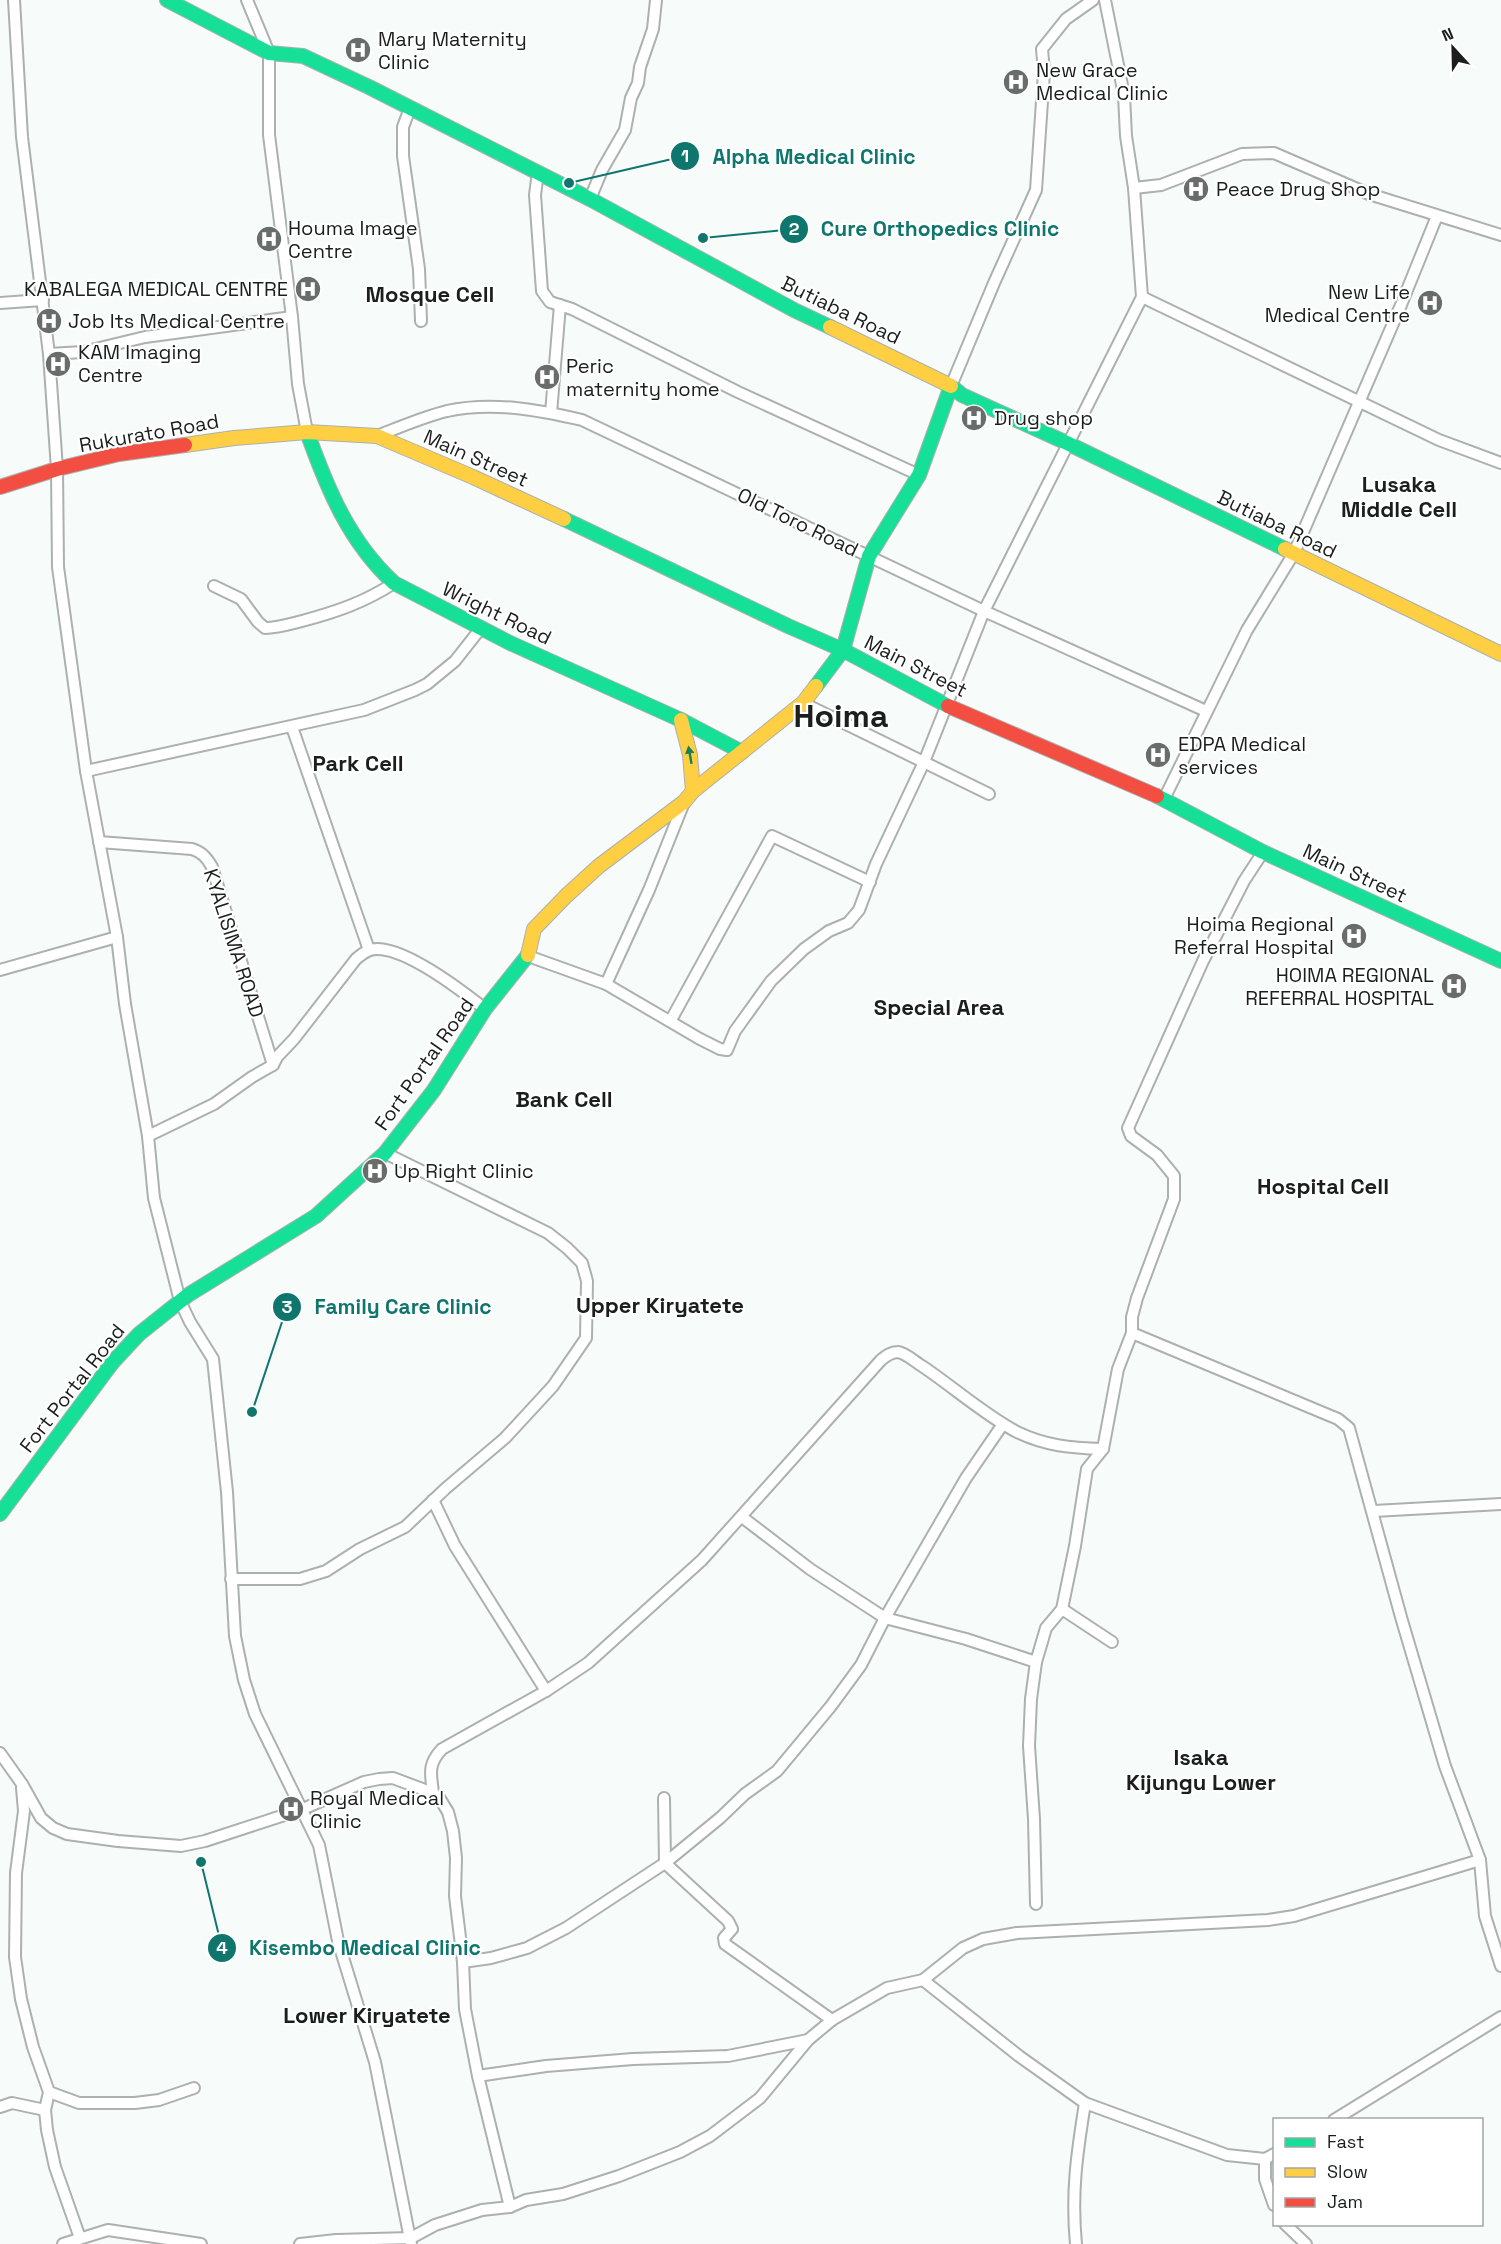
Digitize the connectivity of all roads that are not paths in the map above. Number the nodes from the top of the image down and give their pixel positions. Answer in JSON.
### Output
{"nodes":[{"id":1,"x":14,"y":0,"type":"edge"},
{"id":2,"x":167,"y":0,"type":"edge"},
{"id":3,"x":247,"y":0,"type":"edge"},
{"id":4,"x":656,"y":0,"type":"edge"},
{"id":5,"x":1093,"y":0,"type":"edge"},
{"id":6,"x":1105,"y":0,"type":"edge"},
{"id":7,"x":268,"y":53,"type":"junction"},
{"id":8,"x":410,"y":108,"type":"junction"},
{"id":9,"x":538,"y":172,"type":"junction"},
{"id":10,"x":1134,"y":188,"type":"junction"},
{"id":11,"x":590,"y":198,"type":"junction"},
{"id":12,"x":1437,"y":216,"type":"junction"},
{"id":13,"x":1501,"y":235,"type":"edge"},
{"id":14,"x":1142,"y":297,"type":"junction"},
{"id":15,"x":43,"y":300,"type":"junction"},
{"id":16,"x":0,"y":303,"type":"edge"},
{"id":17,"x":560,"y":305,"type":"junction"},
{"id":18,"x":292,"y":316,"type":"junction"},
{"id":19,"x":421,"y":321,"type":"dead end"},
{"id":20,"x":49,"y":354,"type":"junction"},
{"id":21,"x":951,"y":386,"type":"junction"},
{"id":22,"x":1359,"y":401,"type":"junction"},
{"id":23,"x":551,"y":413,"type":"junction"},
{"id":24,"x":308,"y":432,"type":"junction"},
{"id":25,"x":376,"y":436,"type":"junction"},
{"id":26,"x":1067,"y":443,"type":"junction"},
{"id":27,"x":1501,"y":463,"type":"edge"},
{"id":28,"x":57,"y":469,"type":"junction"},
{"id":29,"x":919,"y":475,"type":"junction"},
{"id":30,"x":0,"y":487,"type":"edge"},
{"id":31,"x":1294,"y":553,"type":"junction"},
{"id":32,"x":869,"y":556,"type":"junction"},
{"id":33,"x":394,"y":583,"type":"junction"},
{"id":34,"x":214,"y":586,"type":"dead end"},
{"id":35,"x":984,"y":611,"type":"junction"},
{"id":36,"x":481,"y":628,"type":"junction"},
{"id":37,"x":843,"y":650,"type":"junction"},
{"id":38,"x":1501,"y":654,"type":"edge"},
{"id":39,"x":803,"y":704,"type":"junction"},
{"id":40,"x":947,"y":705,"type":"junction"},
{"id":41,"x":1206,"y":711,"type":"junction"},
{"id":42,"x":681,"y":720,"type":"junction"},
{"id":43,"x":292,"y":727,"type":"junction"},
{"id":44,"x":742,"y":752,"type":"junction"},
{"id":45,"x":924,"y":762,"type":"junction"},
{"id":46,"x":86,"y":771,"type":"junction"},
{"id":47,"x":989,"y":794,"type":"dead end"},
{"id":48,"x":689,"y":797,"type":"junction"},
{"id":49,"x":1164,"y":799,"type":"junction"},
{"id":50,"x":99,"y":842,"type":"junction"},
{"id":51,"x":1263,"y":852,"type":"junction"},
{"id":52,"x":870,"y":882,"type":"junction"},
{"id":53,"x":117,"y":937,"type":"junction"},
{"id":54,"x":369,"y":950,"type":"junction"},
{"id":55,"x":528,"y":956,"type":"junction"},
{"id":56,"x":1501,"y":961,"type":"edge"},
{"id":57,"x":0,"y":970,"type":"edge"},
{"id":58,"x":606,"y":984,"type":"junction"},
{"id":59,"x":485,"y":1009,"type":"junction"},
{"id":60,"x":671,"y":1020,"type":"junction"},
{"id":61,"x":273,"y":1065,"type":"junction"},
{"id":62,"x":148,"y":1136,"type":"junction"},
{"id":63,"x":386,"y":1153,"type":"junction"},
{"id":64,"x":180,"y":1301,"type":"junction"},
{"id":65,"x":1132,"y":1333,"type":"junction"},
{"id":66,"x":1003,"y":1424,"type":"junction"},
{"id":67,"x":1103,"y":1449,"type":"junction"},
{"id":68,"x":433,"y":1500,"type":"junction"},
{"id":69,"x":1501,"y":1504,"type":"edge"},
{"id":70,"x":1374,"y":1510,"type":"junction"},
{"id":71,"x":0,"y":1514,"type":"edge"},
{"id":72,"x":742,"y":1517,"type":"junction"},
{"id":73,"x":231,"y":1580,"type":"junction"},
{"id":74,"x":1062,"y":1609,"type":"junction"},
{"id":75,"x":885,"y":1618,"type":"junction"},
{"id":76,"x":1112,"y":1642,"type":"dead end"},
{"id":77,"x":1036,"y":1662,"type":"junction"},
{"id":78,"x":546,"y":1691,"type":"junction"},
{"id":79,"x":0,"y":1753,"type":"edge"},
{"id":80,"x":22,"y":1784,"type":"junction"},
{"id":81,"x":433,"y":1793,"type":"junction"},
{"id":82,"x":664,"y":1798,"type":"dead end"},
{"id":83,"x":303,"y":1809,"type":"junction"},
{"id":84,"x":1480,"y":1860,"type":"junction"},
{"id":85,"x":665,"y":1863,"type":"junction"},
{"id":86,"x":1036,"y":1904,"type":"dead end"},
{"id":87,"x":463,"y":1962,"type":"junction"},
{"id":88,"x":1501,"y":1966,"type":"edge"},
{"id":89,"x":923,"y":1980,"type":"junction"},
{"id":90,"x":1501,"y":2017,"type":"edge"},
{"id":91,"x":832,"y":2020,"type":"junction"},
{"id":92,"x":808,"y":2040,"type":"junction"},
{"id":93,"x":478,"y":2076,"type":"junction"},
{"id":94,"x":194,"y":2088,"type":"dead end"},
{"id":95,"x":49,"y":2092,"type":"junction"},
{"id":96,"x":1085,"y":2103,"type":"junction"},
{"id":97,"x":0,"y":2107,"type":"edge"},
{"id":98,"x":45,"y":2110,"type":"junction"},
{"id":99,"x":1337,"y":2118,"type":"edge"},
{"id":100,"x":1270,"y":2157,"type":"edge"},
{"id":101,"x":1273,"y":2200,"type":"edge"},
{"id":102,"x":510,"y":2207,"type":"junction"},
{"id":103,"x":1287,"y":2226,"type":"edge"},
{"id":104,"x":80,"y":2238,"type":"junction"},
{"id":105,"x":411,"y":2241,"type":"edge"},
{"id":106,"x":63,"y":2244,"type":"edge"},
{"id":107,"x":201,"y":2244,"type":"edge"},
{"id":108,"x":300,"y":2244,"type":"edge"},
{"id":109,"x":1077,"y":2244,"type":"edge"},
{"id":110,"x":1306,"y":2244,"type":"edge"}],
"edges":[{"from":1,"to":15,"type":"street"},
{"from":2,"to":7,"type":"main road","name":"Butiaba Road"},
{"from":3,"to":7,"type":"street"},
{"from":4,"to":11,"type":"street"},
{"from":5,"to":21,"type":"street"},
{"from":6,"to":10,"type":"street"},
{"from":7,"to":8,"type":"main road","name":"Butiaba Road"},
{"from":7,"to":18,"type":"street"},
{"from":8,"to":9,"type":"main road","name":"Butiaba Road"},
{"from":8,"to":19,"type":"street"},
{"from":9,"to":11,"type":"main road","name":"Butiaba Road"},
{"from":9,"to":17,"type":"street"},
{"from":10,"to":12,"type":"street"},
{"from":10,"to":14,"type":"street"},
{"from":11,"to":21,"type":"main road","name":"Butiaba Road"},
{"from":12,"to":13,"type":"street"},
{"from":12,"to":22,"type":"street"},
{"from":14,"to":22,"type":"street"},
{"from":14,"to":26,"type":"street"},
{"from":15,"to":16,"type":"street"},
{"from":15,"to":20,"type":"street"},
{"from":17,"to":23,"type":"street"},
{"from":17,"to":29,"type":"street"},
{"from":18,"to":20,"type":"street"},
{"from":18,"to":24,"type":"street"},
{"from":20,"to":28,"type":"street"},
{"from":21,"to":26,"type":"main road","name":"Butiaba Road"},
{"from":21,"to":29,"type":"main road"},
{"from":22,"to":27,"type":"street"},
{"from":22,"to":31,"type":"street"},
{"from":23,"to":25,"type":"street","name":"Old Toro Road"},
{"from":23,"to":32,"type":"street","name":"Old Toro Road"},
{"from":24,"to":25,"type":"main road","name":"Main Street"},
{"from":24,"to":28,"type":"main road","name":"Rukurato Road"},
{"from":24,"to":33,"type":"main road","name":"Wright Road"},
{"from":25,"to":37,"type":"main road","name":"Main Street"},
{"from":26,"to":31,"type":"main road","name":"Butiaba Road"},
{"from":26,"to":35,"type":"street"},
{"from":28,"to":30,"type":"main road","name":"Rukurato Road"},
{"from":28,"to":46,"type":"street"},
{"from":29,"to":32,"type":"main road"},
{"from":31,"to":38,"type":"main road","name":"Butiaba Road"},
{"from":31,"to":41,"type":"street"},
{"from":32,"to":35,"type":"street","name":"Old Toro Road"},
{"from":32,"to":37,"type":"main road"},
{"from":33,"to":34,"type":"street"},
{"from":33,"to":36,"type":"main road","name":"Wright Road"},
{"from":35,"to":40,"type":"street"},
{"from":35,"to":41,"type":"street","name":"Old Toro Road"},
{"from":36,"to":42,"type":"main road","name":"Wright Road"},
{"from":36,"to":43,"type":"street"},
{"from":37,"to":39,"type":"main road","name":"Fort Portal Road"},
{"from":37,"to":40,"type":"main road","name":"Main Street"},
{"from":39,"to":44,"type":"main road","name":"Fort Portal Road"},
{"from":39,"to":45,"type":"street"},
{"from":40,"to":45,"type":"street"},
{"from":40,"to":49,"type":"main road","name":"Main Street"},
{"from":41,"to":49,"type":"street"},
{"from":42,"to":44,"type":"main road","name":"Wright Road"},
{"from":48,"to":42,"type":"main road","one_way":true},
{"from":43,"to":46,"type":"street"},
{"from":43,"to":54,"type":"street"},
{"from":44,"to":48,"type":"main road","name":"Fort Portal Road"},
{"from":45,"to":47,"type":"street"},
{"from":45,"to":52,"type":"street"},
{"from":46,"to":50,"type":"street"},
{"from":48,"to":55,"type":"main road","name":"Fort Portal Road"},
{"from":48,"to":58,"type":"street"},
{"from":49,"to":51,"type":"main road","name":"Main Street"},
{"from":50,"to":53,"type":"street"},
{"from":50,"to":61,"type":"street","name":"KYALISIMA ROAD"},
{"from":51,"to":56,"type":"main road","name":"Main Street"},
{"from":51,"to":65,"type":"street"},
{"from":52,"to":60,"type":"street"},
{"from":52,"to":60,"type":"street"},
{"from":53,"to":57,"type":"street"},
{"from":53,"to":62,"type":"street"},
{"from":54,"to":59,"type":"street"},
{"from":54,"to":61,"type":"street"},
{"from":55,"to":58,"type":"street"},
{"from":55,"to":59,"type":"main road","name":"Fort Portal Road"},
{"from":58,"to":60,"type":"street"},
{"from":59,"to":63,"type":"main road","name":"Fort Portal Road"},
{"from":61,"to":62,"type":"street"},
{"from":62,"to":64,"type":"street"},
{"from":63,"to":64,"type":"main road","name":"Fort Portal Road"},
{"from":63,"to":68,"type":"street"},
{"from":64,"to":71,"type":"main road","name":"Fort Portal Road"},
{"from":64,"to":73,"type":"street"},
{"from":65,"to":67,"type":"street"},
{"from":65,"to":70,"type":"street"},
{"from":66,"to":67,"type":"street"},
{"from":66,"to":72,"type":"street"},
{"from":66,"to":75,"type":"street"},
{"from":67,"to":74,"type":"street"},
{"from":68,"to":73,"type":"street"},
{"from":68,"to":78,"type":"street"},
{"from":69,"to":70,"type":"street"},
{"from":70,"to":84,"type":"street"},
{"from":72,"to":75,"type":"street"},
{"from":72,"to":78,"type":"street"},
{"from":73,"to":83,"type":"street"},
{"from":74,"to":76,"type":"street"},
{"from":74,"to":77,"type":"street"},
{"from":75,"to":77,"type":"street"},
{"from":75,"to":85,"type":"street"},
{"from":77,"to":86,"type":"street"},
{"from":78,"to":81,"type":"street"},
{"from":79,"to":80,"type":"street"},
{"from":80,"to":83,"type":"street"},
{"from":80,"to":95,"type":"street"},
{"from":81,"to":83,"type":"street"},
{"from":81,"to":87,"type":"street"},
{"from":82,"to":85,"type":"street"},
{"from":83,"to":105,"type":"street"},
{"from":84,"to":88,"type":"street"},
{"from":84,"to":89,"type":"street"},
{"from":85,"to":87,"type":"street"},
{"from":85,"to":91,"type":"street"},
{"from":87,"to":93,"type":"street"},
{"from":89,"to":91,"type":"street"},
{"from":89,"to":96,"type":"street"},
{"from":90,"to":99,"type":"street"},
{"from":91,"to":92,"type":"street"},
{"from":92,"to":93,"type":"street"},
{"from":92,"to":102,"type":"street"},
{"from":93,"to":102,"type":"street"},
{"from":94,"to":95,"type":"street"},
{"from":95,"to":98,"type":"street"},
{"from":96,"to":100,"type":"street"},
{"from":96,"to":109,"type":"street"},
{"from":97,"to":98,"type":"street"},
{"from":98,"to":104,"type":"street"},
{"from":100,"to":101,"type":"street"},
{"from":102,"to":105,"type":"street"},
{"from":103,"to":110,"type":"street"},
{"from":104,"to":106,"type":"street"},
{"from":104,"to":107,"type":"street"},
{"from":105,"to":108,"type":"street"}]}
